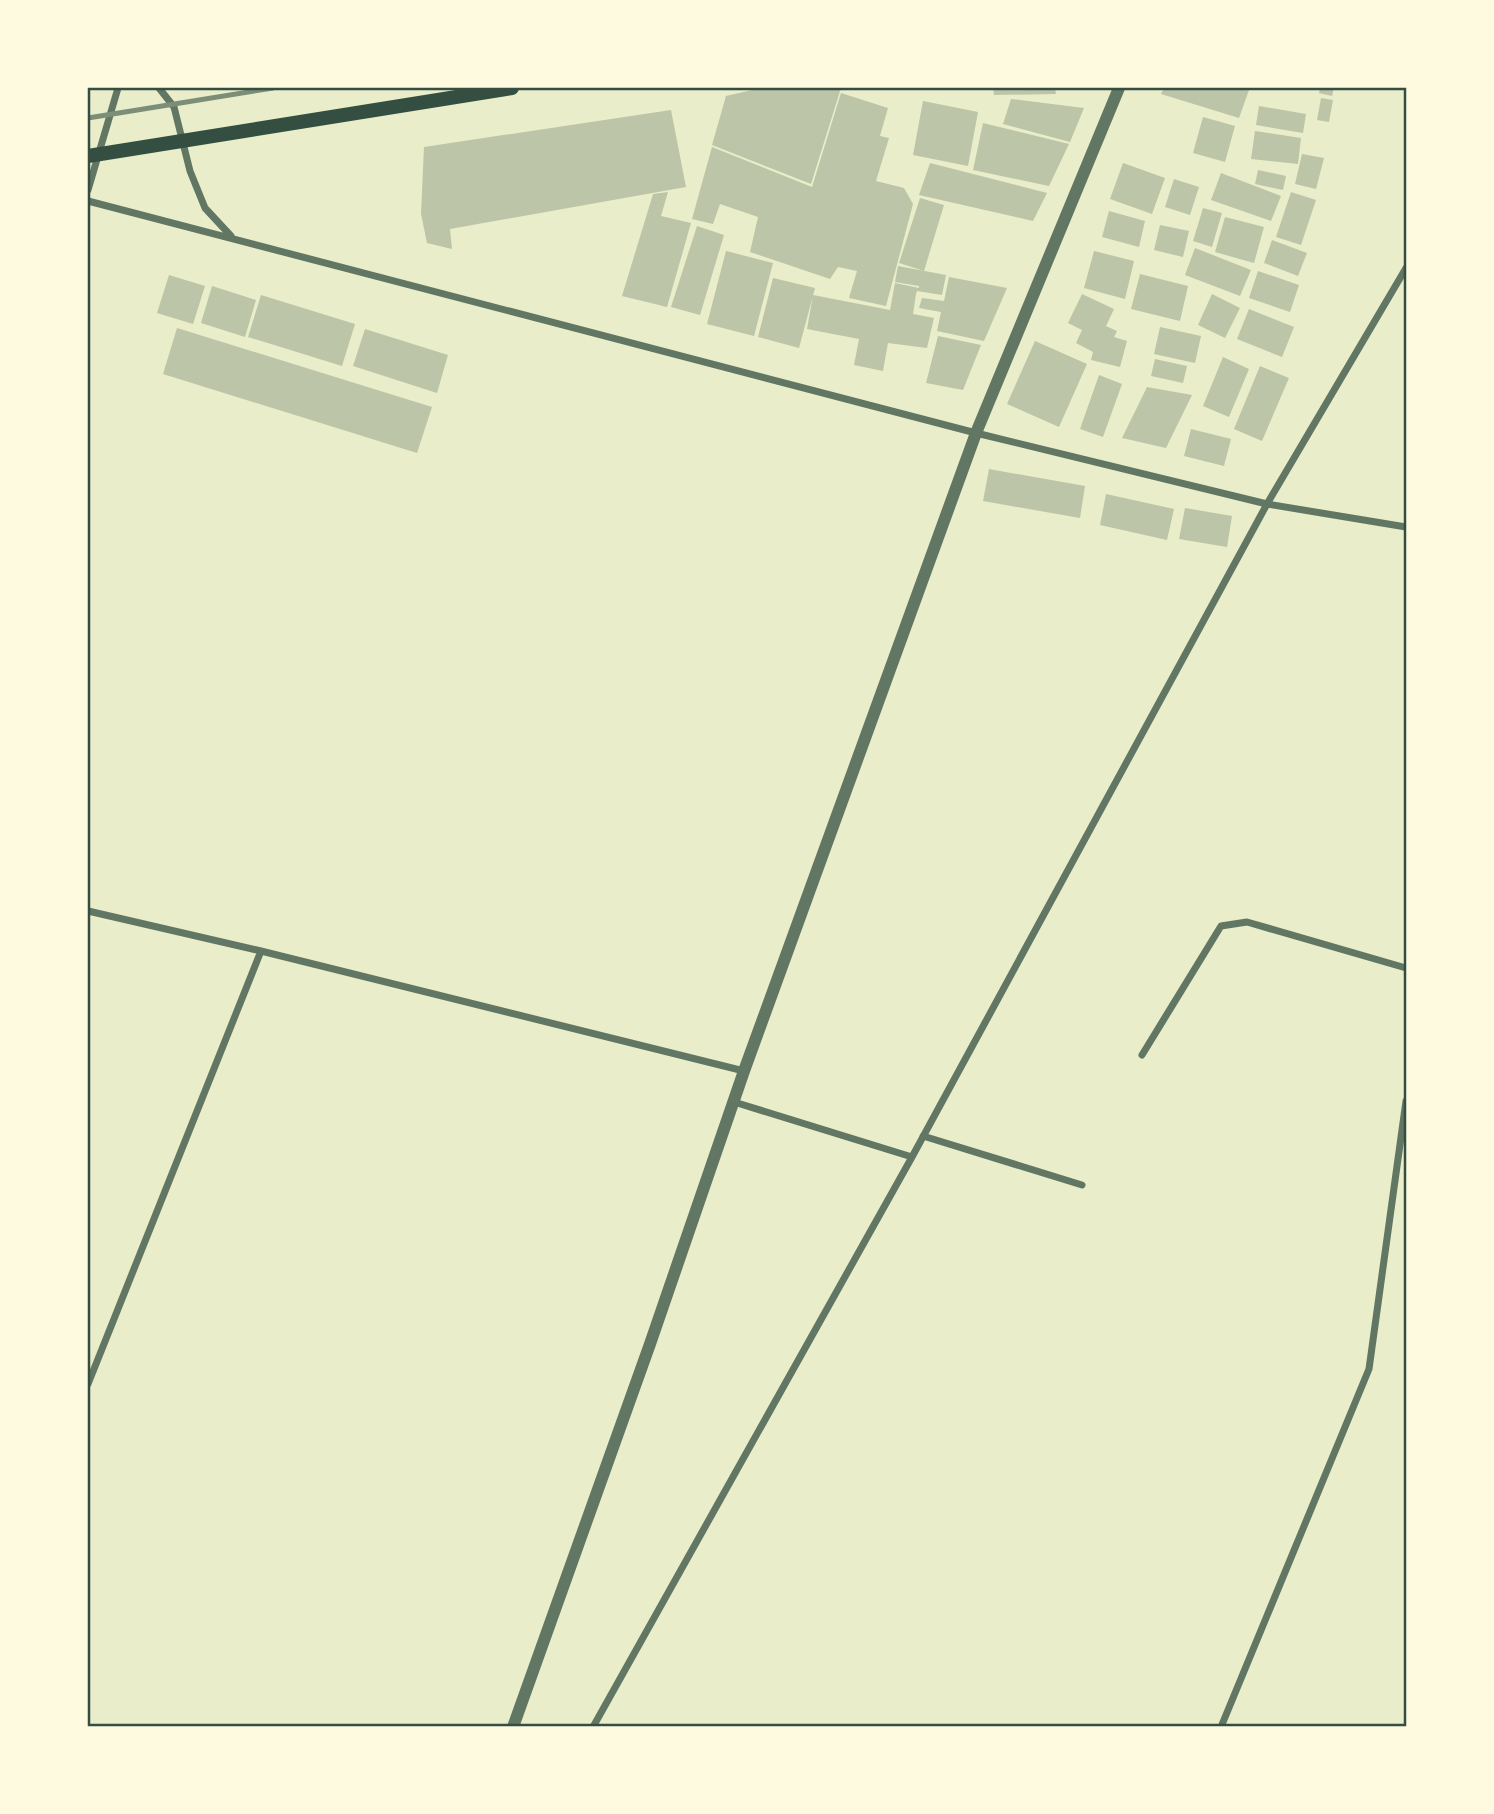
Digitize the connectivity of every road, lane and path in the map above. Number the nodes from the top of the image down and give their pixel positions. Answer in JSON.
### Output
{"nodes":[{"id":1,"x":118,"y":88,"type":"edge"},
{"id":2,"x":159,"y":88,"type":"edge"},
{"id":3,"x":512,"y":88,"type":"edge"},
{"id":4,"x":1119,"y":88,"type":"edge"},
{"id":5,"x":183,"y":140,"type":"junction"},
{"id":6,"x":92,"y":156,"type":"edge"},
{"id":7,"x":88,"y":190,"type":"edge"},
{"id":8,"x":88,"y":201,"type":"edge"},
{"id":9,"x":231,"y":237,"type":"junction"},
{"id":10,"x":1406,"y":268,"type":"edge"},
{"id":11,"x":976,"y":433,"type":"junction"},
{"id":12,"x":1267,"y":504,"type":"junction"},
{"id":13,"x":1406,"y":527,"type":"edge"},
{"id":14,"x":88,"y":911,"type":"edge"},
{"id":15,"x":261,"y":951,"type":"junction"},
{"id":16,"x":1406,"y":968,"type":"edge"},
{"id":17,"x":1142,"y":1055,"type":"dead end"},
{"id":18,"x":744,"y":1071,"type":"junction"},
{"id":19,"x":1406,"y":1101,"type":"edge"},
{"id":20,"x":734,"y":1102,"type":"junction"},
{"id":21,"x":923,"y":1136,"type":"junction"},
{"id":22,"x":912,"y":1157,"type":"junction"},
{"id":23,"x":1082,"y":1185,"type":"dead end"},
{"id":24,"x":88,"y":1384,"type":"edge"},
{"id":25,"x":513,"y":1727,"type":"edge"},
{"id":26,"x":593,"y":1727,"type":"edge"},
{"id":27,"x":1221,"y":1727,"type":"edge"}],
"edges":[{"from":1,"to":6,"type":"street"},
{"from":2,"to":5,"type":"street"},
{"from":3,"to":5,"type":"main road"},
{"from":4,"to":11,"type":"street"},
{"from":5,"to":6,"type":"main road"},
{"from":5,"to":9,"type":"street"},
{"from":6,"to":7,"type":"street"},
{"from":8,"to":9,"type":"street"},
{"from":9,"to":11,"type":"street"},
{"from":10,"to":12,"type":"street"},
{"from":11,"to":12,"type":"street"},
{"from":11,"to":18,"type":"street"},
{"from":12,"to":13,"type":"street"},
{"from":12,"to":21,"type":"street"},
{"from":14,"to":15,"type":"street"},
{"from":15,"to":18,"type":"street"},
{"from":15,"to":24,"type":"street"},
{"from":16,"to":17,"type":"street"},
{"from":18,"to":20,"type":"street"},
{"from":19,"to":27,"type":"street"},
{"from":20,"to":22,"type":"street"},
{"from":20,"to":25,"type":"street"},
{"from":21,"to":22,"type":"street"},
{"from":21,"to":23,"type":"street"},
{"from":22,"to":26,"type":"street"}]}
